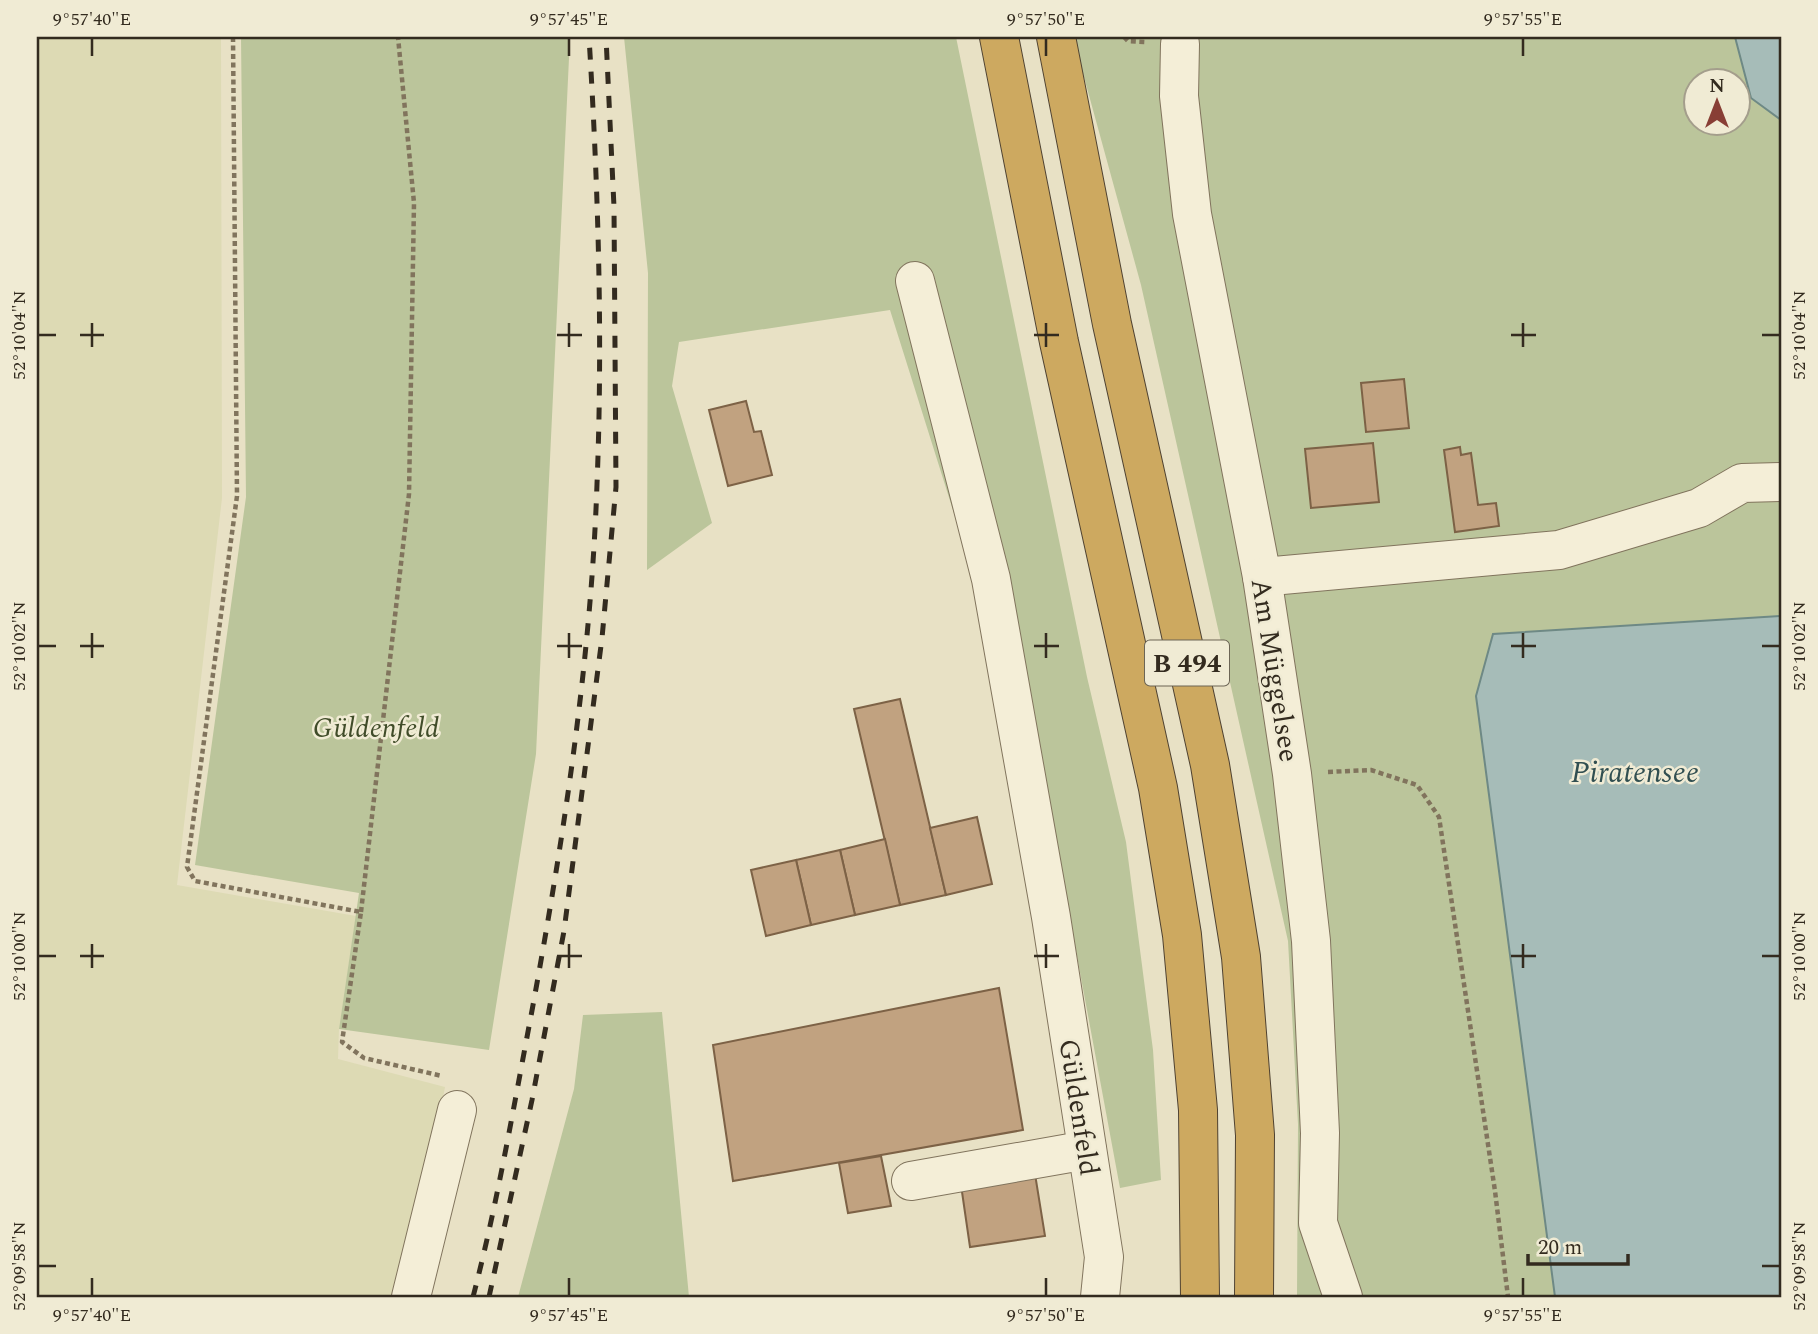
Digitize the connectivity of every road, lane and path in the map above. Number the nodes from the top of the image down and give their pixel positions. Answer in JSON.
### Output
{"nodes":[{"id":1,"x":233,"y":37,"type":"edge"},
{"id":2,"x":398,"y":37,"type":"edge"},
{"id":3,"x":999,"y":37,"type":"edge"},
{"id":4,"x":1056,"y":37,"type":"edge"},
{"id":5,"x":1180,"y":44,"type":"dead end"},
{"id":6,"x":915,"y":281,"type":"dead end"},
{"id":7,"x":1781,"y":482,"type":"edge"},
{"id":8,"x":1262,"y":577,"type":"junction"},
{"id":9,"x":1292,"y":774,"type":"junction"},
{"id":10,"x":361,"y":912,"type":"junction"},
{"id":11,"x":457,"y":1110,"type":"joint"},
{"id":12,"x":1087,"y":1150,"type":"junction"},
{"id":13,"x":911,"y":1181,"type":"dead end"},
{"id":14,"x":411,"y":1297,"type":"edge"},
{"id":15,"x":1100,"y":1297,"type":"edge"},
{"id":16,"x":1200,"y":1297,"type":"edge"},
{"id":17,"x":1254,"y":1297,"type":"edge"},
{"id":18,"x":1343,"y":1297,"type":"edge"},
{"id":19,"x":1508,"y":1297,"type":"edge"}],
"edges":[{"from":1,"to":10,"type":"path"},
{"from":2,"to":10,"type":"path"},
{"from":3,"to":16,"type":"highway","number":"B 494"},
{"from":4,"to":17,"type":"highway","number":"B 494"},
{"from":5,"to":8,"type":"street","name":"Am Müggelsee"},
{"from":6,"to":12,"type":"street","name":"Güldenfeld"},
{"from":7,"to":8,"type":"street"},
{"from":8,"to":9,"type":"street","name":"Am Müggelsee"},
{"from":9,"to":18,"type":"street","name":"Am Müggelsee"},
{"from":9,"to":19,"type":"path"},
{"from":10,"to":11,"type":"path"},
{"from":11,"to":14,"type":"street"},
{"from":12,"to":13,"type":"street"},
{"from":12,"to":15,"type":"street","name":"Güldenfeld"}]}
